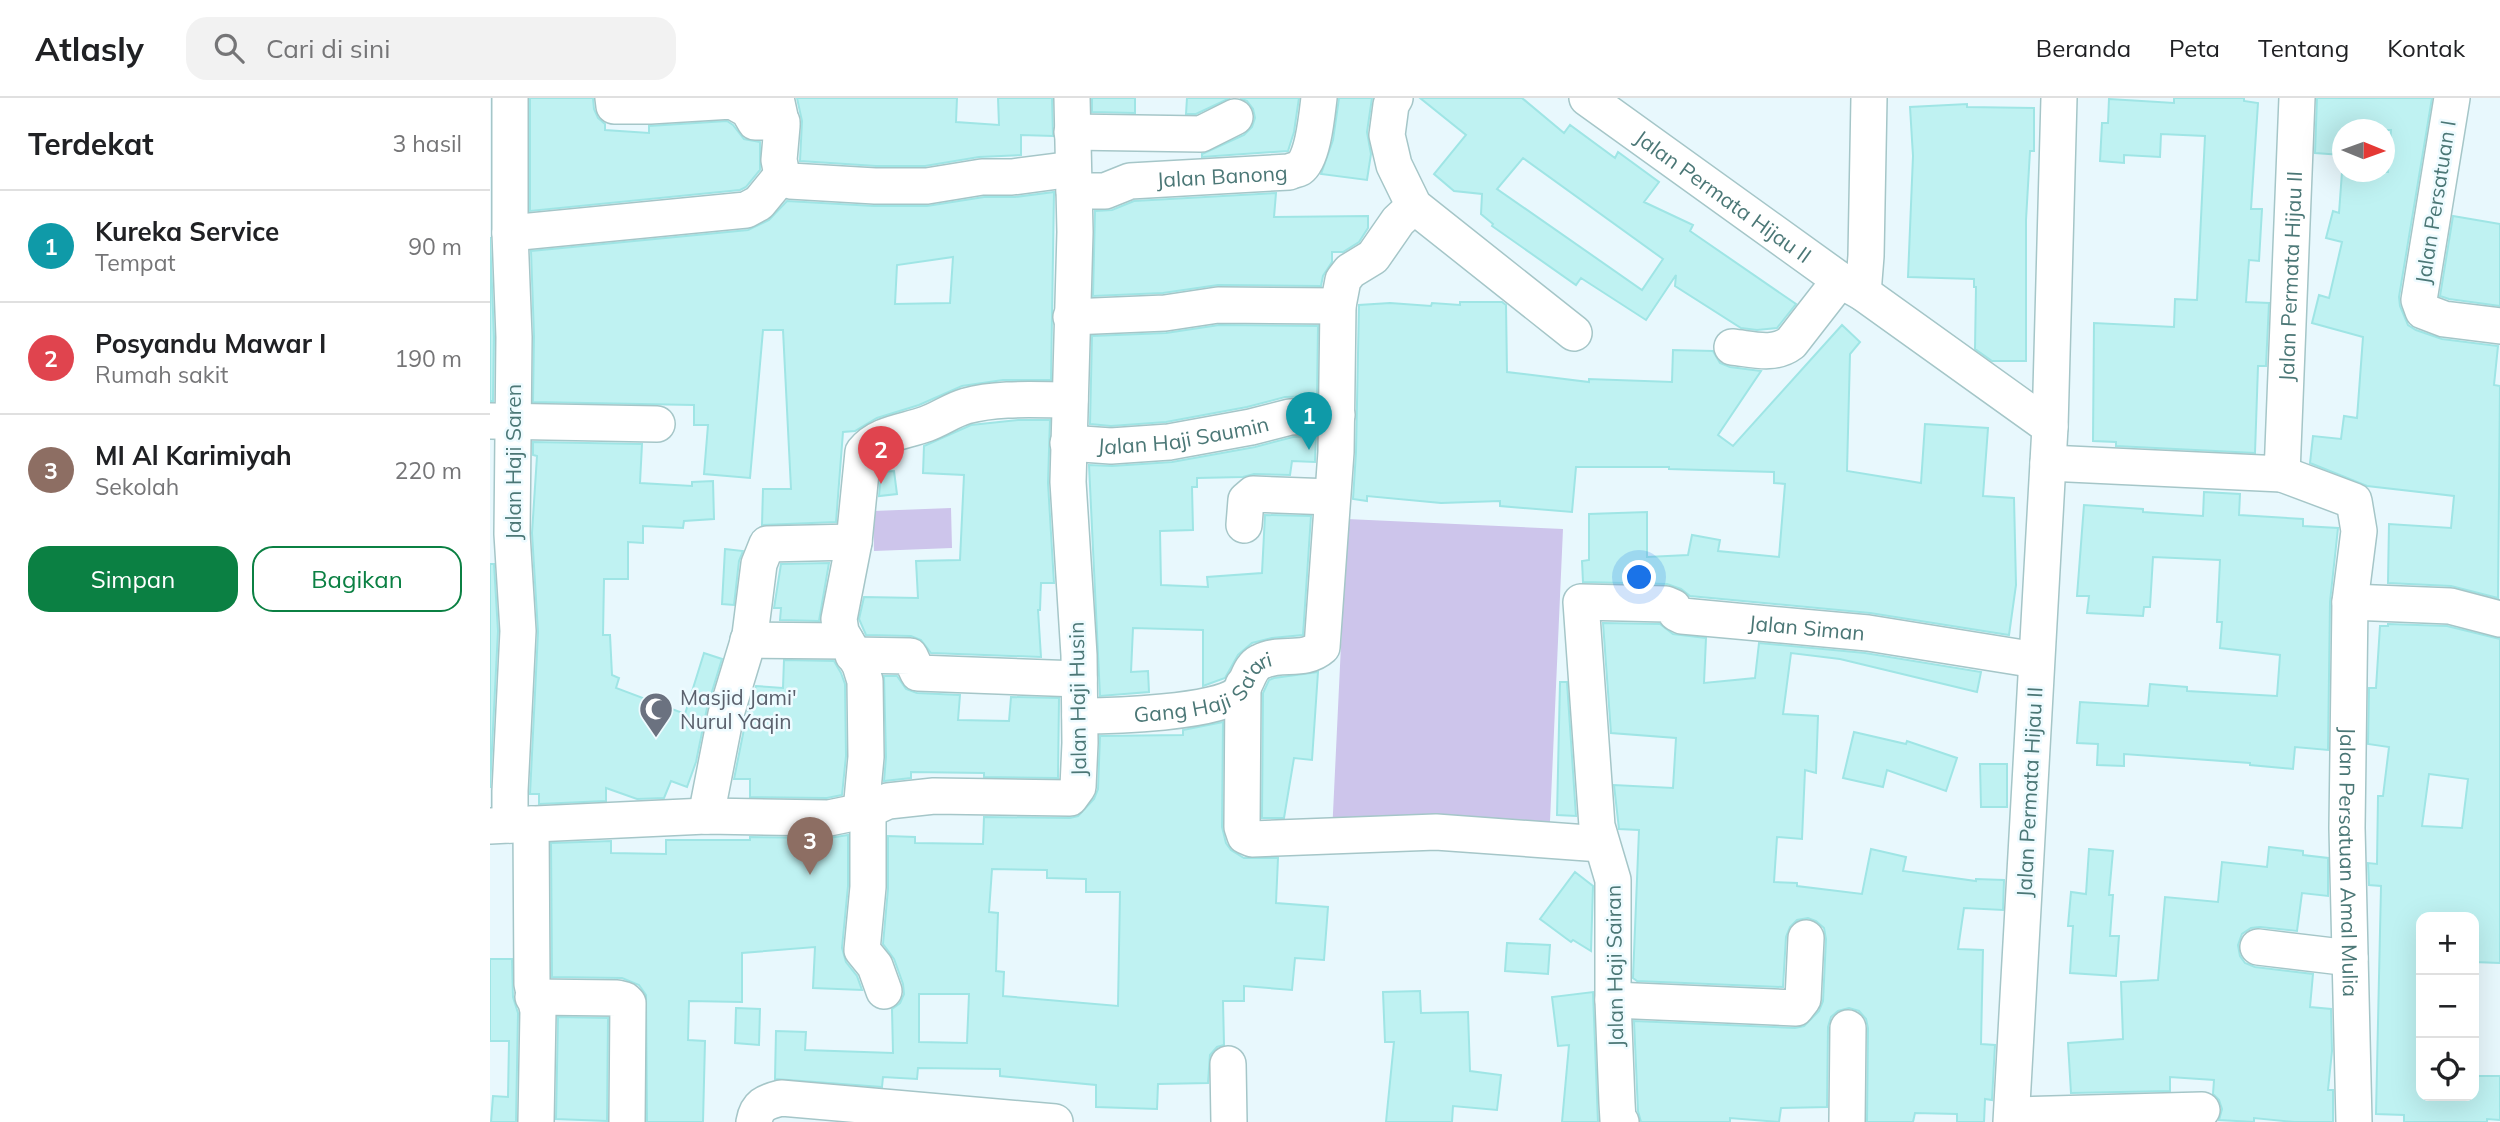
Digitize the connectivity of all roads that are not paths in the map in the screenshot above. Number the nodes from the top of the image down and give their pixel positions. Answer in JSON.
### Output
{"nodes":[{"id":1,"x":510,"y":98,"type":"edge"},
{"id":2,"x":613,"y":98,"type":"edge"},
{"id":3,"x":1072,"y":98,"type":"edge"},
{"id":4,"x":1319,"y":98,"type":"edge"},
{"id":5,"x":1395,"y":98,"type":"edge"},
{"id":6,"x":1869,"y":98,"type":"edge"},
{"id":7,"x":2059,"y":98,"type":"edge"},
{"id":8,"x":2297,"y":98,"type":"edge"},
{"id":9,"x":2452,"y":98,"type":"edge"},
{"id":10,"x":1596,"y":100,"type":"edge"},
{"id":11,"x":779,"y":110,"type":"edge"},
{"id":12,"x":1235,"y":117,"type":"dead end"},
{"id":13,"x":1072,"y":132,"type":"junction"},
{"id":14,"x":782,"y":175,"type":"junction"},
{"id":15,"x":1074,"y":180,"type":"junction"},
{"id":16,"x":1414,"y":206,"type":"junction"},
{"id":17,"x":510,"y":233,"type":"junction"},
{"id":18,"x":1851,"y":287,"type":"junction"},
{"id":19,"x":1338,"y":306,"type":"junction"},
{"id":20,"x":1071,"y":317,"type":"junction"},
{"id":21,"x":2500,"y":326,"type":"edge"},
{"id":22,"x":1574,"y":333,"type":"dead end"},
{"id":23,"x":1732,"y":347,"type":"dead end"},
{"id":24,"x":1070,"y":400,"type":"junction"},
{"id":25,"x":1337,"y":415,"type":"junction"},
{"id":26,"x":501,"y":421,"type":"edge"},
{"id":27,"x":657,"y":424,"type":"dead end"},
{"id":28,"x":2050,"y":427,"type":"junction"},
{"id":29,"x":1068,"y":443,"type":"junction"},
{"id":30,"x":2048,"y":463,"type":"junction"},
{"id":31,"x":2282,"y":474,"type":"junction"},
{"id":32,"x":1331,"y":501,"type":"junction"},
{"id":33,"x":1244,"y":525,"type":"dead end"},
{"id":34,"x":854,"y":542,"type":"junction"},
{"id":35,"x":1581,"y":602,"type":"joint"},
{"id":36,"x":2350,"y":602,"type":"junction"},
{"id":37,"x":2500,"y":620,"type":"edge"},
{"id":38,"x":504,"y":630,"type":"edge"},
{"id":39,"x":748,"y":640,"type":"junction"},
{"id":40,"x":849,"y":648,"type":"junction"},
{"id":41,"x":2036,"y":660,"type":"junction"},
{"id":42,"x":1079,"y":680,"type":"junction"},
{"id":43,"x":1243,"y":685,"type":"junction"},
{"id":44,"x":1080,"y":716,"type":"junction"},
{"id":45,"x":865,"y":811,"type":"junction"},
{"id":46,"x":706,"y":816,"type":"junction"},
{"id":47,"x":510,"y":825,"type":"edge"},
{"id":48,"x":1601,"y":844,"type":"junction"},
{"id":49,"x":1806,"y":938,"type":"dead end"},
{"id":50,"x":2258,"y":947,"type":"dead end"},
{"id":51,"x":2350,"y":958,"type":"junction"},
{"id":52,"x":884,"y":990,"type":"dead end"},
{"id":53,"x":533,"y":997,"type":"junction"},
{"id":54,"x":1613,"y":1000,"type":"junction"},
{"id":55,"x":1848,"y":1028,"type":"dead end"},
{"id":56,"x":1228,"y":1064,"type":"dead end"},
{"id":57,"x":2202,"y":1110,"type":"dead end"},
{"id":58,"x":934,"y":1116,"type":"edge"},
{"id":59,"x":2012,"y":1119,"type":"edge"},
{"id":60,"x":536,"y":1122,"type":"edge"},
{"id":61,"x":627,"y":1122,"type":"edge"},
{"id":62,"x":754,"y":1122,"type":"edge"},
{"id":63,"x":1055,"y":1122,"type":"edge"},
{"id":64,"x":1228,"y":1122,"type":"edge"},
{"id":65,"x":1621,"y":1122,"type":"edge"},
{"id":66,"x":1847,"y":1122,"type":"edge"},
{"id":67,"x":2354,"y":1122,"type":"edge"}],
"edges":[{"from":1,"to":17,"type":"street","name":"Jalan Haji Saren"},
{"from":2,"to":11,"type":"street"},
{"from":3,"to":13,"type":"street","name":"Jalan Haji Husin"},
{"from":4,"to":15,"type":"street","name":"Jalan Banong"},
{"from":5,"to":16,"type":"street"},
{"from":6,"to":18,"type":"street"},
{"from":7,"to":28,"type":"street","name":"Jalan Permata Hijau II"},
{"from":8,"to":31,"type":"street","name":"Jalan Permata Hijau II"},
{"from":9,"to":21,"type":"street","name":"Jalan Persatuan I"},
{"from":10,"to":18,"type":"street","name":"Jalan Permata Hijau II"},
{"from":11,"to":14,"type":"street"},
{"from":12,"to":13,"type":"street"},
{"from":13,"to":15,"type":"street","name":"Jalan Haji Husin"},
{"from":14,"to":15,"type":"street","name":"Jalan Banong"},
{"from":14,"to":17,"type":"street"},
{"from":15,"to":20,"type":"street","name":"Jalan Haji Husin"},
{"from":16,"to":19,"type":"street"},
{"from":16,"to":22,"type":"street"},
{"from":17,"to":26,"type":"street","name":"Jalan Haji Saren"},
{"from":18,"to":23,"type":"street"},
{"from":18,"to":28,"type":"street","name":"Jalan Permata Hijau II"},
{"from":19,"to":20,"type":"street"},
{"from":19,"to":25,"type":"street"},
{"from":20,"to":24,"type":"street","name":"Jalan Haji Husin"},
{"from":24,"to":29,"type":"street","name":"Jalan Haji Husin"},
{"from":24,"to":34,"type":"street"},
{"from":25,"to":29,"type":"street","name":"Jalan Haji Saumin"},
{"from":25,"to":32,"type":"street"},
{"from":26,"to":27,"type":"street"},
{"from":26,"to":38,"type":"street","name":"Jalan Haji Saren"},
{"from":28,"to":30,"type":"street","name":"Jalan Permata Hijau II"},
{"from":29,"to":42,"type":"street","name":"Jalan Haji Husin"},
{"from":30,"to":31,"type":"street"},
{"from":30,"to":41,"type":"street","name":"Jalan Permata Hijau II"},
{"from":31,"to":36,"type":"street","name":"Jalan Persatuan Amal Mulia"},
{"from":32,"to":33,"type":"street"},
{"from":32,"to":43,"type":"street","name":"Gang Haji Sa'ari"},
{"from":34,"to":39,"type":"street"},
{"from":34,"to":40,"type":"street"},
{"from":35,"to":41,"type":"street","name":"Jalan Siman"},
{"from":35,"to":48,"type":"street","name":"Jalan Haji Sairan"},
{"from":36,"to":37,"type":"street"},
{"from":36,"to":51,"type":"street","name":"Jalan Persatuan Amal Mulia"},
{"from":38,"to":47,"type":"street","name":"Jalan Haji Saren"},
{"from":39,"to":40,"type":"street"},
{"from":39,"to":46,"type":"street"},
{"from":40,"to":42,"type":"street"},
{"from":40,"to":45,"type":"street"},
{"from":41,"to":59,"type":"street","name":"Jalan Permata Hijau II"},
{"from":42,"to":44,"type":"street","name":"Jalan Haji Husin"},
{"from":43,"to":44,"type":"street","name":"Gang Haji Sa'ari"},
{"from":43,"to":48,"type":"street"},
{"from":44,"to":45,"type":"street","name":"Jalan Haji Husin"},
{"from":45,"to":46,"type":"street","name":"Jalan Haji Husin"},
{"from":45,"to":52,"type":"street"},
{"from":46,"to":47,"type":"street","name":"Jalan Haji Husin"},
{"from":47,"to":53,"type":"street","name":"Jalan Haji Saren"},
{"from":48,"to":54,"type":"street","name":"Jalan Haji Sairan"},
{"from":49,"to":54,"type":"street"},
{"from":50,"to":51,"type":"street"},
{"from":51,"to":67,"type":"street","name":"Jalan Persatuan Amal Mulia"},
{"from":53,"to":60,"type":"street","name":"Jalan Haji Saren"},
{"from":53,"to":61,"type":"street"},
{"from":54,"to":65,"type":"street","name":"Jalan Haji Sairan"},
{"from":55,"to":66,"type":"street"},
{"from":56,"to":64,"type":"street"},
{"from":57,"to":59,"type":"street"},
{"from":58,"to":62,"type":"street"},
{"from":58,"to":63,"type":"street"}]}
